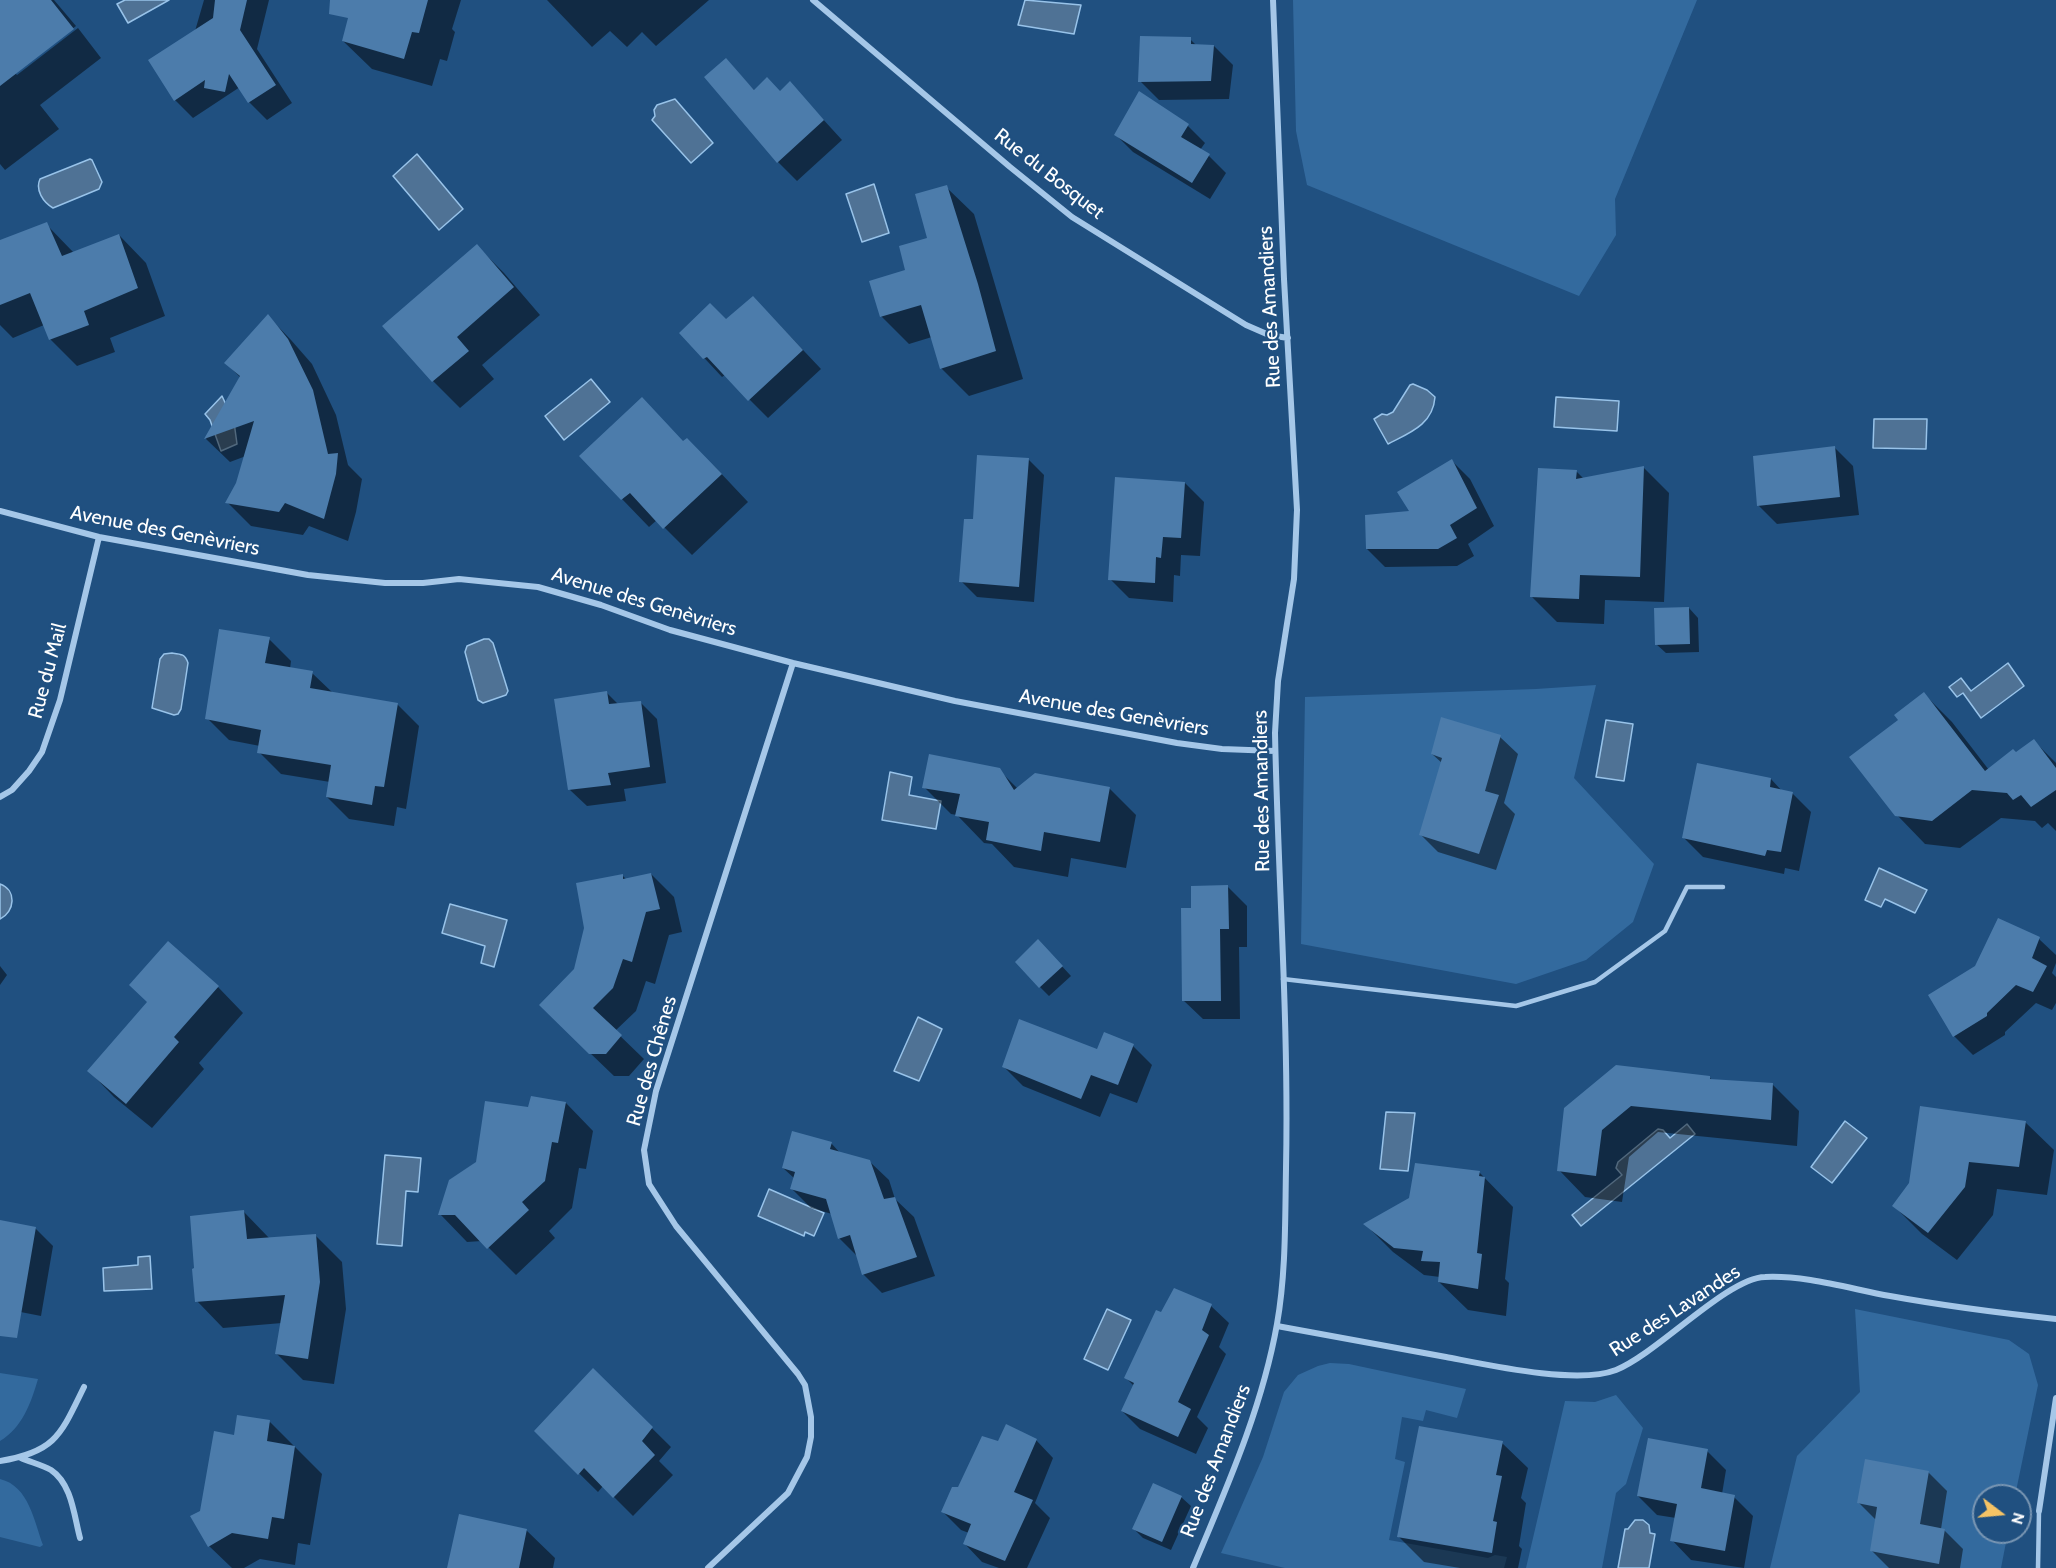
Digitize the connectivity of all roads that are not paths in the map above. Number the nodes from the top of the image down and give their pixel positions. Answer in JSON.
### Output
{"nodes":[{"id":1,"x":813,"y":0,"type":"edge"},
{"id":2,"x":1273,"y":0,"type":"edge"},
{"id":3,"x":1287,"y":338,"type":"junction"},
{"id":4,"x":0,"y":511,"type":"edge"},
{"id":5,"x":99,"y":537,"type":"junction"},
{"id":6,"x":793,"y":663,"type":"junction"},
{"id":7,"x":1275,"y":751,"type":"junction"},
{"id":8,"x":0,"y":798,"type":"edge"},
{"id":9,"x":1723,"y":887,"type":"dead end"},
{"id":10,"x":1283,"y":979,"type":"junction"},
{"id":11,"x":2056,"y":1319,"type":"edge"},
{"id":12,"x":1277,"y":1326,"type":"junction"},
{"id":13,"x":84,"y":1387,"type":"dead end"},
{"id":14,"x":2056,"y":1398,"type":"edge"},
{"id":15,"x":2054,"y":1428,"type":"edge"},
{"id":16,"x":20,"y":1458,"type":"junction"},
{"id":17,"x":0,"y":1461,"type":"edge"},
{"id":18,"x":2039,"y":1511,"type":"joint"},
{"id":19,"x":80,"y":1538,"type":"dead end"},
{"id":20,"x":708,"y":1568,"type":"edge"},
{"id":21,"x":1193,"y":1568,"type":"edge"},
{"id":22,"x":2038,"y":1568,"type":"edge"}],
"edges":[{"from":1,"to":3,"type":"street","name":"Rue du Bosquet"},
{"from":2,"to":3,"type":"street","name":"Rue des Amandiers"},
{"from":3,"to":7,"type":"street","name":"Rue des Amandiers"},
{"from":4,"to":5,"type":"street","name":"Avenue des Genèvriers"},
{"from":5,"to":6,"type":"street","name":"Avenue des Genèvriers"},
{"from":5,"to":8,"type":"street","name":"Rue du Mail"},
{"from":6,"to":7,"type":"street","name":"Avenue des Genèvriers"},
{"from":6,"to":20,"type":"street","name":"Rue des Chênes"},
{"from":7,"to":10,"type":"street","name":"Rue des Amandiers"},
{"from":9,"to":10,"type":"lane"},
{"from":10,"to":12,"type":"street","name":"Rue des Amandiers"},
{"from":11,"to":12,"type":"street","name":"Rue des Lavandes"},
{"from":12,"to":21,"type":"street","name":"Rue des Amandiers"},
{"from":13,"to":16,"type":"street"},
{"from":14,"to":15,"type":"street"},
{"from":15,"to":18,"type":"street"},
{"from":16,"to":17,"type":"street"},
{"from":16,"to":19,"type":"street"},
{"from":18,"to":22,"type":"lane"}]}
